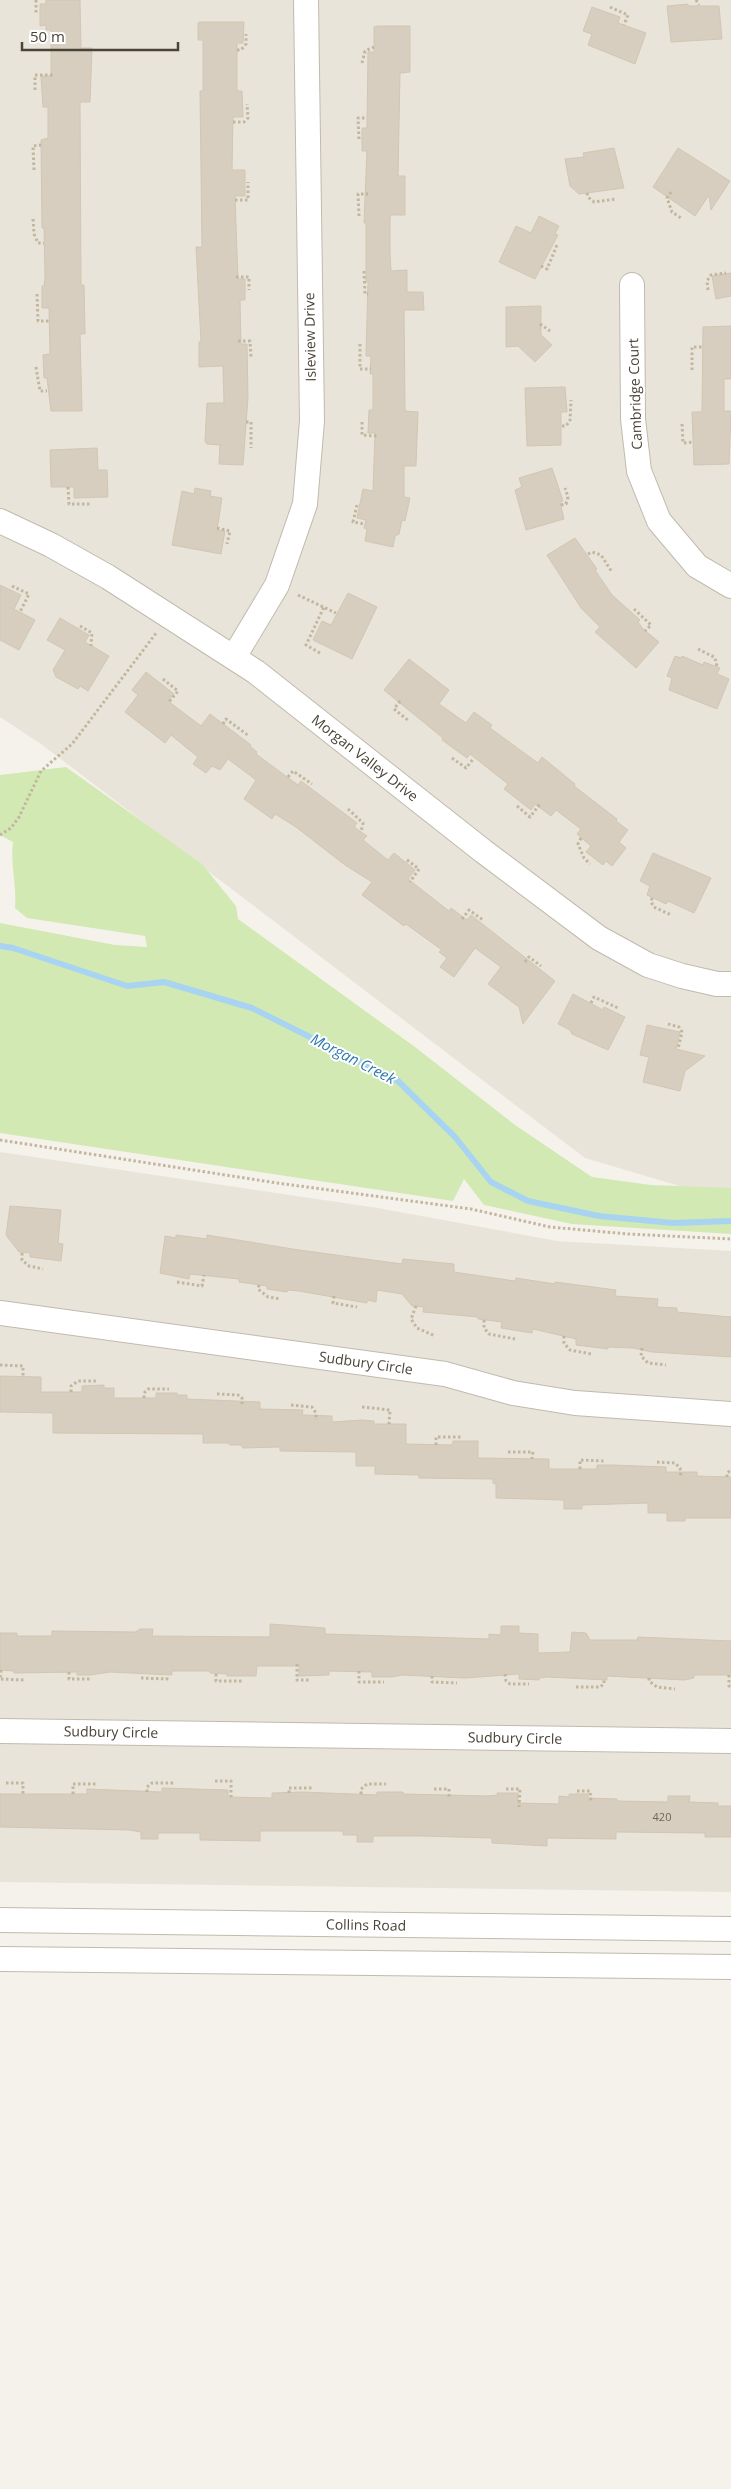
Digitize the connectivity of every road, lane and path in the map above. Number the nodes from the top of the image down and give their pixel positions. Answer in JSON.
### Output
{"nodes":[{"id":1,"x":36,"y":0,"type":"edge"},
{"id":2,"x":306,"y":0,"type":"edge"},
{"id":3,"x":696,"y":0,"type":"edge"},
{"id":4,"x":699,"y":5,"type":"dead end"},
{"id":5,"x":610,"y":7,"type":"dead end"},
{"id":6,"x":36,"y":15,"type":"dead end"},
{"id":7,"x":624,"y":25,"type":"dead end"},
{"id":8,"x":246,"y":34,"type":"dead end"},
{"id":9,"x":374,"y":47,"type":"dead end"},
{"id":10,"x":237,"y":50,"type":"dead end"},
{"id":11,"x":362,"y":63,"type":"dead end"},
{"id":12,"x":54,"y":75,"type":"dead end"},
{"id":13,"x":35,"y":90,"type":"dead end"},
{"id":14,"x":247,"y":104,"type":"dead end"},
{"id":15,"x":367,"y":118,"type":"dead end"},
{"id":16,"x":233,"y":122,"type":"dead end"},
{"id":17,"x":359,"y":139,"type":"dead end"},
{"id":18,"x":42,"y":145,"type":"dead end"},
{"id":19,"x":34,"y":170,"type":"dead end"},
{"id":20,"x":248,"y":182,"type":"dead end"},
{"id":21,"x":671,"y":192,"type":"dead end"},
{"id":22,"x":587,"y":193,"type":"dead end"},
{"id":23,"x":368,"y":194,"type":"dead end"},
{"id":24,"x":616,"y":199,"type":"dead end"},
{"id":25,"x":235,"y":200,"type":"dead end"},
{"id":26,"x":359,"y":216,"type":"dead end"},
{"id":27,"x":681,"y":218,"type":"dead end"},
{"id":28,"x":33,"y":219,"type":"dead end"},
{"id":29,"x":44,"y":243,"type":"dead end"},
{"id":30,"x":558,"y":245,"type":"dead end"},
{"id":31,"x":541,"y":266,"type":"dead end"},
{"id":32,"x":364,"y":271,"type":"dead end"},
{"id":33,"x":726,"y":273,"type":"dead end"},
{"id":34,"x":236,"y":277,"type":"dead end"},
{"id":35,"x":632,"y":286,"type":"dead end"},
{"id":36,"x":249,"y":290,"type":"dead end"},
{"id":37,"x":708,"y":290,"type":"dead end"},
{"id":38,"x":37,"y":294,"type":"dead end"},
{"id":39,"x":368,"y":294,"type":"dead end"},
{"id":40,"x":49,"y":320,"type":"dead end"},
{"id":41,"x":540,"y":324,"type":"dead end"},
{"id":42,"x":550,"y":331,"type":"dead end"},
{"id":43,"x":238,"y":341,"type":"dead end"},
{"id":44,"x":360,"y":344,"type":"dead end"},
{"id":45,"x":702,"y":347,"type":"dead end"},
{"id":46,"x":251,"y":358,"type":"dead end"},
{"id":47,"x":36,"y":367,"type":"dead end"},
{"id":48,"x":370,"y":369,"type":"dead end"},
{"id":49,"x":692,"y":370,"type":"dead end"},
{"id":50,"x":47,"y":392,"type":"dead end"},
{"id":51,"x":571,"y":400,"type":"dead end"},
{"id":52,"x":246,"y":422,"type":"dead end"},
{"id":53,"x":362,"y":422,"type":"dead end"},
{"id":54,"x":682,"y":424,"type":"dead end"},
{"id":55,"x":562,"y":426,"type":"dead end"},
{"id":56,"x":377,"y":436,"type":"dead end"},
{"id":57,"x":693,"y":442,"type":"dead end"},
{"id":58,"x":251,"y":448,"type":"dead end"},
{"id":59,"x":68,"y":487,"type":"dead end"},
{"id":60,"x":566,"y":488,"type":"dead end"},
{"id":61,"x":90,"y":504,"type":"dead end"},
{"id":62,"x":357,"y":505,"type":"dead end"},
{"id":63,"x":561,"y":505,"type":"dead end"},
{"id":64,"x":0,"y":521,"type":"edge"},
{"id":65,"x":365,"y":524,"type":"dead end"},
{"id":66,"x":217,"y":528,"type":"dead end"},
{"id":67,"x":227,"y":544,"type":"dead end"},
{"id":68,"x":588,"y":554,"type":"dead end"},
{"id":69,"x":612,"y":572,"type":"dead end"},
{"id":70,"x":12,"y":586,"type":"dead end"},
{"id":71,"x":731,"y":586,"type":"edge"},
{"id":72,"x":298,"y":595,"type":"dead end"},
{"id":73,"x":324,"y":607,"type":"junction"},
{"id":74,"x":634,"y":610,"type":"dead end"},
{"id":75,"x":20,"y":612,"type":"dead end"},
{"id":76,"x":336,"y":613,"type":"dead end"},
{"id":77,"x":80,"y":626,"type":"dead end"},
{"id":78,"x":160,"y":628,"type":"dead end"},
{"id":79,"x":646,"y":630,"type":"dead end"},
{"id":80,"x":91,"y":646,"type":"dead end"},
{"id":81,"x":698,"y":649,"type":"dead end"},
{"id":82,"x":320,"y":653,"type":"dead end"},
{"id":83,"x":234,"y":658,"type":"junction"},
{"id":84,"x":716,"y":667,"type":"dead end"},
{"id":85,"x":163,"y":679,"type":"dead end"},
{"id":86,"x":400,"y":701,"type":"dead end"},
{"id":87,"x":169,"y":702,"type":"dead end"},
{"id":88,"x":409,"y":721,"type":"dead end"},
{"id":89,"x":223,"y":724,"type":"dead end"},
{"id":90,"x":249,"y":736,"type":"dead end"},
{"id":91,"x":452,"y":758,"type":"dead end"},
{"id":92,"x":474,"y":758,"type":"dead end"},
{"id":93,"x":288,"y":777,"type":"dead end"},
{"id":94,"x":312,"y":784,"type":"dead end"},
{"id":95,"x":540,"y":804,"type":"dead end"},
{"id":96,"x":517,"y":806,"type":"dead end"},
{"id":97,"x":348,"y":809,"type":"dead end"},
{"id":98,"x":361,"y":832,"type":"dead end"},
{"id":99,"x":0,"y":835,"type":"edge"},
{"id":100,"x":581,"y":838,"type":"dead end"},
{"id":101,"x":407,"y":860,"type":"dead end"},
{"id":102,"x":590,"y":864,"type":"dead end"},
{"id":103,"x":410,"y":882,"type":"dead end"},
{"id":104,"x":652,"y":898,"type":"dead end"},
{"id":105,"x":671,"y":915,"type":"dead end"},
{"id":106,"x":462,"y":919,"type":"dead end"},
{"id":107,"x":483,"y":920,"type":"dead end"},
{"id":108,"x":525,"y":962,"type":"dead end"},
{"id":109,"x":541,"y":966,"type":"dead end"},
{"id":110,"x":731,"y":984,"type":"edge"},
{"id":111,"x":591,"y":1003,"type":"dead end"},
{"id":112,"x":618,"y":1008,"type":"dead end"},
{"id":113,"x":668,"y":1024,"type":"dead end"},
{"id":114,"x":678,"y":1049,"type":"dead end"},
{"id":115,"x":0,"y":1140,"type":"edge"},
{"id":116,"x":731,"y":1238,"type":"edge"},
{"id":117,"x":22,"y":1253,"type":"dead end"},
{"id":118,"x":42,"y":1269,"type":"dead end"},
{"id":119,"x":204,"y":1274,"type":"dead end"},
{"id":120,"x":177,"y":1282,"type":"dead end"},
{"id":121,"x":259,"y":1284,"type":"dead end"},
{"id":122,"x":334,"y":1296,"type":"dead end"},
{"id":123,"x":281,"y":1299,"type":"dead end"},
{"id":124,"x":416,"y":1306,"type":"dead end"},
{"id":125,"x":357,"y":1307,"type":"dead end"},
{"id":126,"x":0,"y":1313,"type":"edge"},
{"id":127,"x":484,"y":1320,"type":"dead end"},
{"id":128,"x":435,"y":1336,"type":"dead end"},
{"id":129,"x":564,"y":1336,"type":"dead end"},
{"id":130,"x":515,"y":1339,"type":"dead end"},
{"id":131,"x":642,"y":1348,"type":"dead end"},
{"id":132,"x":590,"y":1354,"type":"dead end"},
{"id":133,"x":0,"y":1365,"type":"edge"},
{"id":134,"x":666,"y":1365,"type":"dead end"},
{"id":135,"x":23,"y":1376,"type":"dead end"},
{"id":136,"x":98,"y":1381,"type":"dead end"},
{"id":137,"x":169,"y":1389,"type":"dead end"},
{"id":138,"x":71,"y":1392,"type":"dead end"},
{"id":139,"x":217,"y":1394,"type":"dead end"},
{"id":140,"x":144,"y":1398,"type":"dead end"},
{"id":141,"x":242,"y":1404,"type":"dead end"},
{"id":142,"x":291,"y":1406,"type":"dead end"},
{"id":143,"x":362,"y":1408,"type":"dead end"},
{"id":144,"x":731,"y":1414,"type":"edge"},
{"id":145,"x":316,"y":1420,"type":"dead end"},
{"id":146,"x":389,"y":1424,"type":"dead end"},
{"id":147,"x":462,"y":1437,"type":"dead end"},
{"id":148,"x":436,"y":1445,"type":"dead end"},
{"id":149,"x":508,"y":1452,"type":"dead end"},
{"id":150,"x":532,"y":1459,"type":"dead end"},
{"id":151,"x":604,"y":1461,"type":"dead end"},
{"id":152,"x":657,"y":1462,"type":"dead end"},
{"id":153,"x":580,"y":1469,"type":"dead end"},
{"id":154,"x":731,"y":1470,"type":"edge"},
{"id":155,"x":680,"y":1477,"type":"dead end"},
{"id":156,"x":727,"y":1477,"type":"dead end"},
{"id":157,"x":296,"y":1664,"type":"dead end"},
{"id":158,"x":0,"y":1670,"type":"edge"},
{"id":159,"x":69,"y":1672,"type":"dead end"},
{"id":160,"x":358,"y":1672,"type":"dead end"},
{"id":161,"x":216,"y":1674,"type":"dead end"},
{"id":162,"x":505,"y":1674,"type":"dead end"},
{"id":163,"x":167,"y":1675,"type":"dead end"},
{"id":164,"x":729,"y":1675,"type":"dead end"},
{"id":165,"x":432,"y":1676,"type":"dead end"},
{"id":166,"x":141,"y":1678,"type":"dead end"},
{"id":167,"x":649,"y":1678,"type":"dead end"},
{"id":168,"x":90,"y":1679,"type":"dead end"},
{"id":169,"x":25,"y":1680,"type":"dead end"},
{"id":170,"x":310,"y":1680,"type":"dead end"},
{"id":171,"x":604,"y":1680,"type":"dead end"},
{"id":172,"x":242,"y":1681,"type":"dead end"},
{"id":173,"x":384,"y":1682,"type":"dead end"},
{"id":174,"x":457,"y":1683,"type":"dead end"},
{"id":175,"x":530,"y":1684,"type":"dead end"},
{"id":176,"x":731,"y":1686,"type":"edge"},
{"id":177,"x":576,"y":1687,"type":"dead end"},
{"id":178,"x":675,"y":1689,"type":"dead end"},
{"id":179,"x":0,"y":1731,"type":"edge"},
{"id":180,"x":731,"y":1741,"type":"edge"},
{"id":181,"x":215,"y":1781,"type":"dead end"},
{"id":182,"x":6,"y":1783,"type":"dead end"},
{"id":183,"x":174,"y":1783,"type":"dead end"},
{"id":184,"x":98,"y":1784,"type":"dead end"},
{"id":185,"x":386,"y":1784,"type":"dead end"},
{"id":186,"x":312,"y":1788,"type":"dead end"},
{"id":187,"x":434,"y":1789,"type":"dead end"},
{"id":188,"x":506,"y":1789,"type":"dead end"},
{"id":189,"x":578,"y":1791,"type":"dead end"},
{"id":190,"x":147,"y":1792,"type":"dead end"},
{"id":191,"x":288,"y":1793,"type":"dead end"},
{"id":192,"x":23,"y":1794,"type":"dead end"},
{"id":193,"x":73,"y":1794,"type":"dead end"},
{"id":194,"x":361,"y":1794,"type":"dead end"},
{"id":195,"x":231,"y":1797,"type":"dead end"},
{"id":196,"x":449,"y":1799,"type":"dead end"},
{"id":197,"x":590,"y":1802,"type":"dead end"},
{"id":198,"x":520,"y":1807,"type":"dead end"},
{"id":199,"x":0,"y":1920,"type":"edge"},
{"id":200,"x":731,"y":1929,"type":"edge"},
{"id":201,"x":0,"y":1959,"type":"edge"},
{"id":202,"x":731,"y":1966,"type":"edge"}],
"edges":[{"from":1,"to":6,"type":"path"},
{"from":2,"to":83,"type":"street","name":"Isleview Drive"},
{"from":3,"to":4,"type":"path"},
{"from":5,"to":7,"type":"path"},
{"from":8,"to":10,"type":"path"},
{"from":9,"to":11,"type":"path"},
{"from":12,"to":13,"type":"path"},
{"from":14,"to":16,"type":"path"},
{"from":15,"to":17,"type":"path"},
{"from":18,"to":19,"type":"path"},
{"from":20,"to":25,"type":"path"},
{"from":21,"to":27,"type":"path"},
{"from":22,"to":24,"type":"path"},
{"from":23,"to":26,"type":"path"},
{"from":28,"to":29,"type":"path"},
{"from":30,"to":31,"type":"path"},
{"from":32,"to":39,"type":"path"},
{"from":33,"to":37,"type":"path"},
{"from":34,"to":36,"type":"path"},
{"from":35,"to":71,"type":"street","name":"Cambridge Court"},
{"from":38,"to":40,"type":"path"},
{"from":41,"to":42,"type":"path"},
{"from":43,"to":46,"type":"path"},
{"from":44,"to":48,"type":"path"},
{"from":45,"to":49,"type":"path"},
{"from":47,"to":50,"type":"path"},
{"from":51,"to":55,"type":"path"},
{"from":52,"to":58,"type":"path"},
{"from":53,"to":56,"type":"path"},
{"from":54,"to":57,"type":"path"},
{"from":59,"to":61,"type":"path"},
{"from":60,"to":63,"type":"path"},
{"from":62,"to":65,"type":"path"},
{"from":64,"to":83,"type":"street","name":"Morgan Valley Drive"},
{"from":66,"to":67,"type":"path"},
{"from":68,"to":69,"type":"path"},
{"from":70,"to":75,"type":"path"},
{"from":72,"to":73,"type":"path"},
{"from":73,"to":76,"type":"path"},
{"from":73,"to":82,"type":"path"},
{"from":74,"to":79,"type":"path"},
{"from":77,"to":80,"type":"path"},
{"from":78,"to":99,"type":"path"},
{"from":81,"to":84,"type":"path"},
{"from":83,"to":110,"type":"street","name":"Morgan Valley Drive"},
{"from":85,"to":87,"type":"path"},
{"from":86,"to":88,"type":"path"},
{"from":89,"to":90,"type":"path"},
{"from":91,"to":92,"type":"path"},
{"from":93,"to":94,"type":"path"},
{"from":95,"to":96,"type":"path"},
{"from":97,"to":98,"type":"path"},
{"from":100,"to":102,"type":"path"},
{"from":101,"to":103,"type":"path"},
{"from":104,"to":105,"type":"path"},
{"from":106,"to":107,"type":"path"},
{"from":108,"to":109,"type":"path"},
{"from":111,"to":112,"type":"path"},
{"from":113,"to":114,"type":"path"},
{"from":115,"to":116,"type":"path"},
{"from":117,"to":118,"type":"path"},
{"from":119,"to":120,"type":"path"},
{"from":121,"to":123,"type":"path"},
{"from":122,"to":125,"type":"path"},
{"from":124,"to":128,"type":"path"},
{"from":126,"to":144,"type":"street","name":"Sudbury Circle"},
{"from":127,"to":130,"type":"path"},
{"from":129,"to":132,"type":"path"},
{"from":131,"to":134,"type":"path"},
{"from":133,"to":135,"type":"path"},
{"from":136,"to":138,"type":"path"},
{"from":137,"to":140,"type":"path"},
{"from":139,"to":141,"type":"path"},
{"from":142,"to":145,"type":"path"},
{"from":143,"to":146,"type":"path"},
{"from":147,"to":148,"type":"path"},
{"from":149,"to":150,"type":"path"},
{"from":151,"to":153,"type":"path"},
{"from":152,"to":155,"type":"path"},
{"from":154,"to":156,"type":"path"},
{"from":157,"to":170,"type":"path"},
{"from":158,"to":169,"type":"path"},
{"from":159,"to":168,"type":"path"},
{"from":160,"to":173,"type":"path"},
{"from":161,"to":172,"type":"path"},
{"from":162,"to":175,"type":"path"},
{"from":163,"to":166,"type":"path"},
{"from":164,"to":176,"type":"path"},
{"from":165,"to":174,"type":"path"},
{"from":167,"to":178,"type":"path"},
{"from":171,"to":177,"type":"path"},
{"from":179,"to":180,"type":"street","name":"Sudbury Circle"},
{"from":181,"to":195,"type":"path"},
{"from":182,"to":192,"type":"path"},
{"from":183,"to":190,"type":"path"},
{"from":184,"to":193,"type":"path"},
{"from":185,"to":194,"type":"path"},
{"from":186,"to":191,"type":"path"},
{"from":187,"to":196,"type":"path"},
{"from":188,"to":198,"type":"path"},
{"from":189,"to":197,"type":"path"},
{"from":199,"to":200,"type":"street","name":"Collins Road"},
{"from":201,"to":202,"type":"street"}]}
